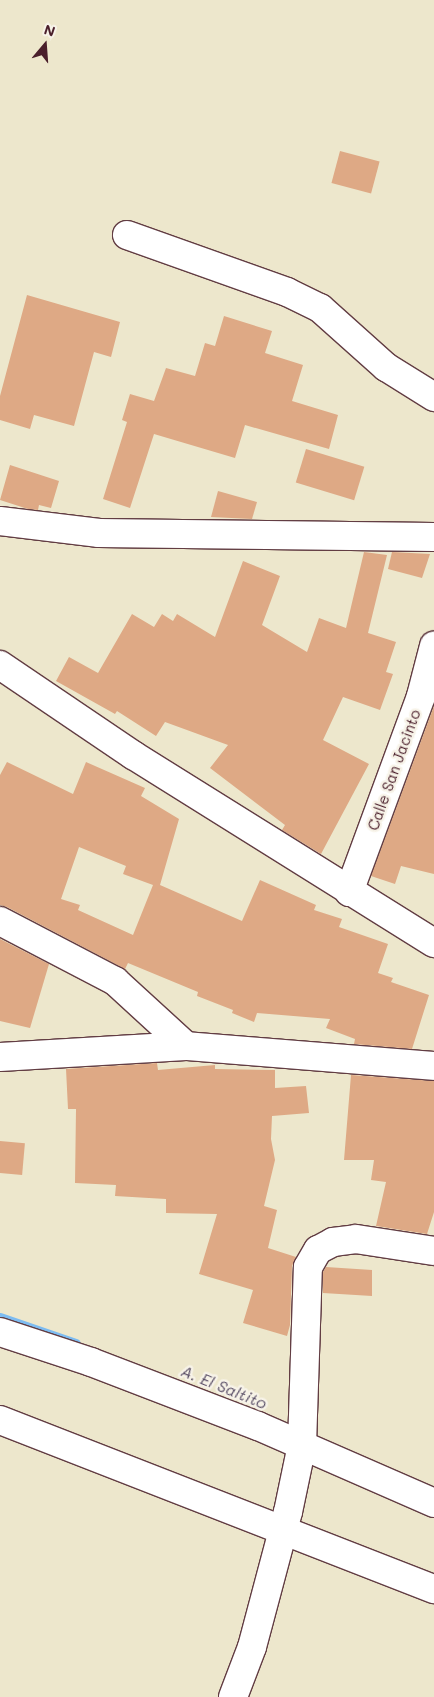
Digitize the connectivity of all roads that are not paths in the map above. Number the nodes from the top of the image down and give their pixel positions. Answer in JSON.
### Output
{"nodes":[{"id":1,"x":127,"y":235,"type":"dead end"},
{"id":2,"x":434,"y":397,"type":"edge"},
{"id":3,"x":0,"y":521,"type":"edge"},
{"id":4,"x":434,"y":537,"type":"edge"},
{"id":5,"x":434,"y":646,"type":"edge"},
{"id":6,"x":0,"y":665,"type":"edge"},
{"id":7,"x":427,"y":698,"type":"edge"},
{"id":8,"x":349,"y":892,"type":"junction"},
{"id":9,"x":0,"y":921,"type":"edge"},
{"id":10,"x":434,"y":943,"type":"edge"},
{"id":11,"x":186,"y":1046,"type":"junction"},
{"id":12,"x":0,"y":1057,"type":"edge"},
{"id":13,"x":434,"y":1066,"type":"edge"},
{"id":14,"x":434,"y":1251,"type":"edge"},
{"id":15,"x":0,"y":1332,"type":"edge"},
{"id":16,"x":0,"y":1420,"type":"edge"},
{"id":17,"x":302,"y":1445,"type":"junction"},
{"id":18,"x":434,"y":1503,"type":"edge"},
{"id":19,"x":282,"y":1529,"type":"junction"},
{"id":20,"x":434,"y":1589,"type":"edge"},
{"id":21,"x":233,"y":1697,"type":"edge"}],
"edges":[{"from":1,"to":2,"type":"street"},
{"from":3,"to":4,"type":"street"},
{"from":5,"to":7,"type":"street","name":"Calle San Jacinto"},
{"from":6,"to":8,"type":"street"},
{"from":7,"to":8,"type":"street","name":"Calle San Jacinto"},
{"from":8,"to":10,"type":"street"},
{"from":9,"to":11,"type":"street"},
{"from":11,"to":12,"type":"street"},
{"from":11,"to":13,"type":"street"},
{"from":14,"to":17,"type":"street"},
{"from":15,"to":17,"type":"street"},
{"from":16,"to":19,"type":"street"},
{"from":17,"to":18,"type":"street"},
{"from":17,"to":19,"type":"street"},
{"from":19,"to":20,"type":"street"},
{"from":19,"to":21,"type":"street"}]}
